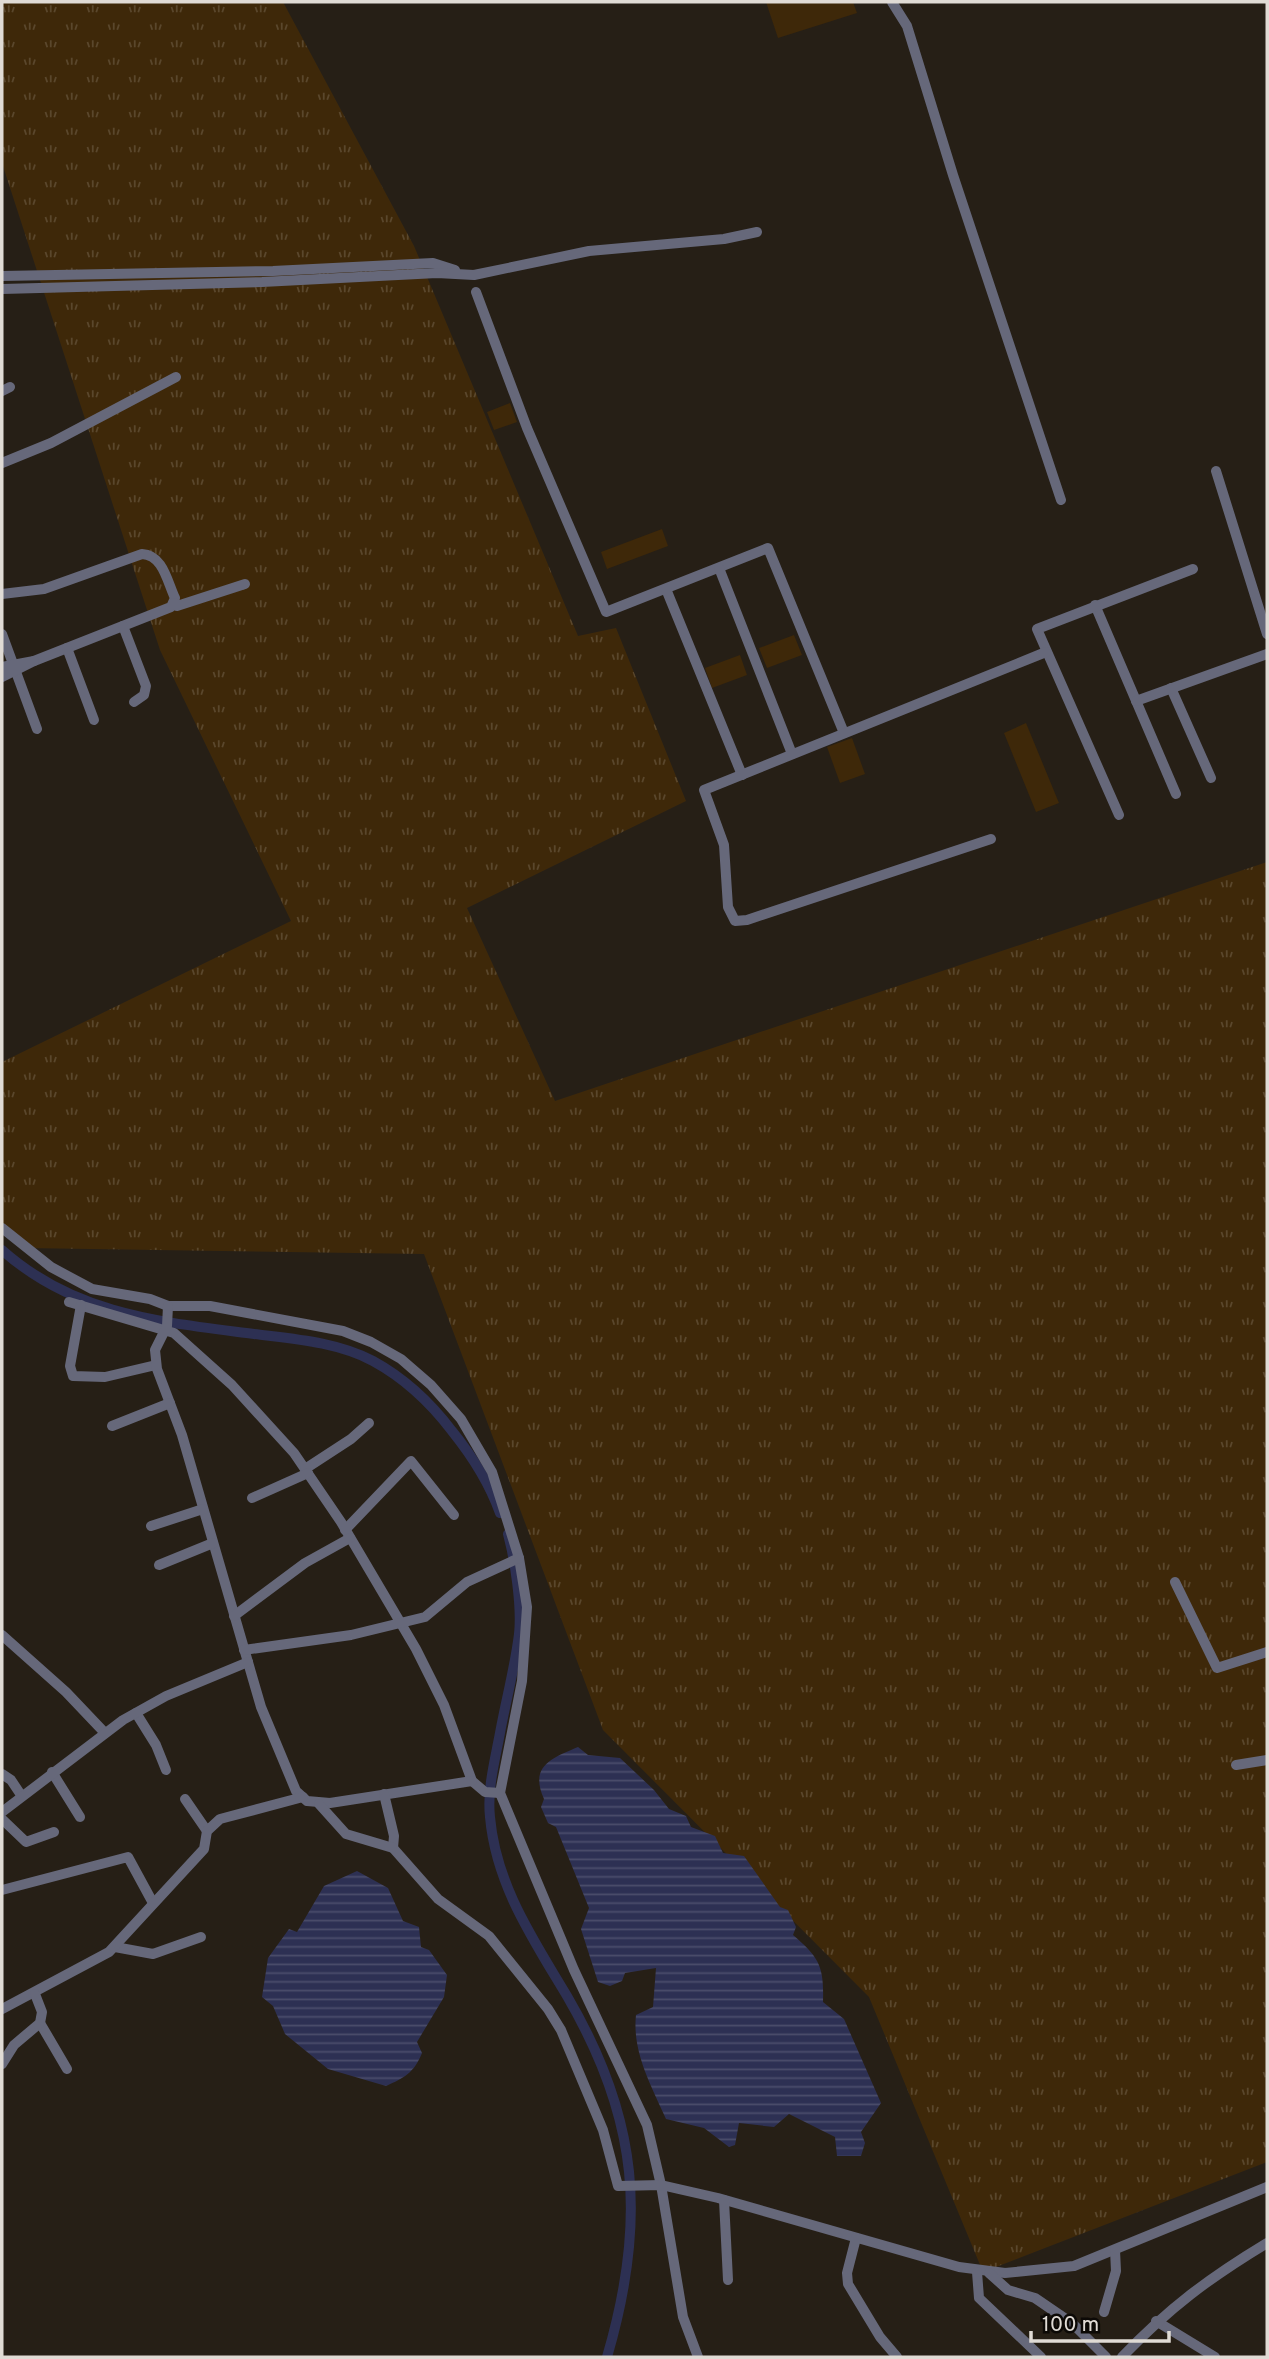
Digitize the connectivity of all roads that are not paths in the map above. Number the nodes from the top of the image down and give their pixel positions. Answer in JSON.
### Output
{"nodes":[{"id":1,"x":892,"y":2,"type":"edge"},
{"id":2,"x":757,"y":232,"type":"dead end"},
{"id":3,"x":474,"y":275,"type":"junction"},
{"id":4,"x":2,"y":276,"type":"edge"},
{"id":5,"x":2,"y":289,"type":"edge"},
{"id":6,"x":476,"y":292,"type":"dead end"},
{"id":7,"x":176,"y":377,"type":"dead end"},
{"id":8,"x":2,"y":463,"type":"edge"},
{"id":9,"x":1216,"y":471,"type":"dead end"},
{"id":10,"x":1061,"y":500,"type":"dead end"},
{"id":11,"x":719,"y":568,"type":"junction"},
{"id":12,"x":1193,"y":569,"type":"dead end"},
{"id":13,"x":245,"y":584,"type":"dead end"},
{"id":14,"x":666,"y":589,"type":"junction"},
{"id":15,"x":2,"y":594,"type":"edge"},
{"id":16,"x":174,"y":603,"type":"junction"},
{"id":17,"x":1095,"y":606,"type":"junction"},
{"id":18,"x":123,"y":626,"type":"junction"},
{"id":19,"x":2,"y":634,"type":"edge"},
{"id":20,"x":1267,"y":634,"type":"edge"},
{"id":21,"x":67,"y":648,"type":"junction"},
{"id":22,"x":1045,"y":652,"type":"junction"},
{"id":23,"x":1267,"y":654,"type":"edge"},
{"id":24,"x":2,"y":667,"type":"edge"},
{"id":25,"x":14,"y":667,"type":"junction"},
{"id":26,"x":2,"y":677,"type":"edge"},
{"id":27,"x":1171,"y":688,"type":"junction"},
{"id":28,"x":1136,"y":701,"type":"junction"},
{"id":29,"x":134,"y":702,"type":"dead end"},
{"id":30,"x":94,"y":720,"type":"dead end"},
{"id":31,"x":37,"y":729,"type":"dead end"},
{"id":32,"x":844,"y":733,"type":"junction"},
{"id":33,"x":792,"y":754,"type":"junction"},
{"id":34,"x":742,"y":775,"type":"junction"},
{"id":35,"x":1211,"y":778,"type":"dead end"},
{"id":36,"x":1176,"y":794,"type":"dead end"},
{"id":37,"x":1119,"y":815,"type":"dead end"},
{"id":38,"x":991,"y":839,"type":"dead end"},
{"id":39,"x":2,"y":1228,"type":"edge"},
{"id":40,"x":69,"y":1301,"type":"dead end"},
{"id":41,"x":80,"y":1305,"type":"junction"},
{"id":42,"x":168,"y":1306,"type":"junction"},
{"id":43,"x":166,"y":1324,"type":"junction"},
{"id":44,"x":156,"y":1365,"type":"junction"},
{"id":45,"x":170,"y":1403,"type":"junction"},
{"id":46,"x":369,"y":1423,"type":"dead end"},
{"id":47,"x":113,"y":1426,"type":"dead end"},
{"id":48,"x":306,"y":1471,"type":"junction"},
{"id":49,"x":252,"y":1498,"type":"dead end"},
{"id":50,"x":203,"y":1509,"type":"junction"},
{"id":51,"x":454,"y":1515,"type":"dead end"},
{"id":52,"x":151,"y":1526,"type":"dead end"},
{"id":53,"x":348,"y":1534,"type":"junction"},
{"id":54,"x":213,"y":1542,"type":"junction"},
{"id":55,"x":514,"y":1560,"type":"junction"},
{"id":56,"x":159,"y":1565,"type":"dead end"},
{"id":57,"x":1175,"y":1582,"type":"dead end"},
{"id":58,"x":234,"y":1616,"type":"junction"},
{"id":59,"x":402,"y":1625,"type":"junction"},
{"id":60,"x":2,"y":1635,"type":"edge"},
{"id":61,"x":244,"y":1650,"type":"junction"},
{"id":62,"x":1267,"y":1652,"type":"edge"},
{"id":63,"x":248,"y":1662,"type":"junction"},
{"id":64,"x":136,"y":1713,"type":"junction"},
{"id":65,"x":104,"y":1732,"type":"junction"},
{"id":66,"x":1267,"y":1760,"type":"edge"},
{"id":67,"x":1236,"y":1765,"type":"dead end"},
{"id":68,"x":166,"y":1770,"type":"dead end"},
{"id":69,"x":52,"y":1772,"type":"junction"},
{"id":70,"x":2,"y":1774,"type":"edge"},
{"id":71,"x":472,"y":1781,"type":"junction"},
{"id":72,"x":493,"y":1793,"type":"junction"},
{"id":73,"x":384,"y":1794,"type":"junction"},
{"id":74,"x":21,"y":1795,"type":"junction"},
{"id":75,"x":303,"y":1797,"type":"junction"},
{"id":76,"x":185,"y":1799,"type":"dead end"},
{"id":77,"x":319,"y":1804,"type":"junction"},
{"id":78,"x":2,"y":1812,"type":"edge"},
{"id":79,"x":80,"y":1817,"type":"dead end"},
{"id":80,"x":2,"y":1819,"type":"edge"},
{"id":81,"x":207,"y":1831,"type":"junction"},
{"id":82,"x":54,"y":1832,"type":"dead end"},
{"id":83,"x":393,"y":1848,"type":"junction"},
{"id":84,"x":2,"y":1890,"type":"edge"},
{"id":85,"x":153,"y":1903,"type":"junction"},
{"id":86,"x":201,"y":1937,"type":"dead end"},
{"id":87,"x":115,"y":1947,"type":"junction"},
{"id":88,"x":35,"y":1994,"type":"junction"},
{"id":89,"x":4,"y":2007,"type":"edge"},
{"id":90,"x":40,"y":2023,"type":"junction"},
{"id":91,"x":2,"y":2064,"type":"edge"},
{"id":92,"x":66,"y":2069,"type":"dead end"},
{"id":93,"x":661,"y":2185,"type":"junction"},
{"id":94,"x":1267,"y":2187,"type":"edge"},
{"id":95,"x":724,"y":2200,"type":"junction"},
{"id":96,"x":856,"y":2238,"type":"junction"},
{"id":97,"x":1267,"y":2243,"type":"edge"},
{"id":98,"x":1115,"y":2250,"type":"junction"},
{"id":99,"x":977,"y":2272,"type":"junction"},
{"id":100,"x":989,"y":2272,"type":"junction"},
{"id":101,"x":728,"y":2280,"type":"dead end"},
{"id":102,"x":1104,"y":2312,"type":"dead end"},
{"id":103,"x":1156,"y":2321,"type":"junction"},
{"id":104,"x":698,"y":2357,"type":"edge"},
{"id":105,"x":897,"y":2357,"type":"edge"},
{"id":106,"x":1041,"y":2357,"type":"edge"},
{"id":107,"x":1106,"y":2357,"type":"edge"},
{"id":108,"x":1122,"y":2357,"type":"edge"},
{"id":109,"x":1215,"y":2357,"type":"edge"}],
"edges":[{"from":1,"to":10,"type":"street"},
{"from":2,"to":3,"type":"street"},
{"from":3,"to":4,"type":"street"},
{"from":3,"to":5,"type":"street"},
{"from":6,"to":14,"type":"street"},
{"from":7,"to":8,"type":"street"},
{"from":9,"to":20,"type":"street"},
{"from":11,"to":14,"type":"street"},
{"from":11,"to":32,"type":"street"},
{"from":11,"to":33,"type":"street"},
{"from":12,"to":17,"type":"street"},
{"from":13,"to":16,"type":"street"},
{"from":14,"to":34,"type":"street"},
{"from":15,"to":16,"type":"street"},
{"from":16,"to":18,"type":"street"},
{"from":17,"to":22,"type":"street"},
{"from":17,"to":28,"type":"street"},
{"from":18,"to":21,"type":"street"},
{"from":18,"to":29,"type":"street"},
{"from":19,"to":25,"type":"street"},
{"from":21,"to":25,"type":"street"},
{"from":21,"to":30,"type":"street"},
{"from":22,"to":32,"type":"street"},
{"from":22,"to":37,"type":"street"},
{"from":23,"to":27,"type":"street"},
{"from":24,"to":25,"type":"street"},
{"from":25,"to":26,"type":"street"},
{"from":25,"to":31,"type":"street"},
{"from":27,"to":28,"type":"street"},
{"from":27,"to":35,"type":"street"},
{"from":28,"to":36,"type":"street"},
{"from":32,"to":33,"type":"street"},
{"from":33,"to":34,"type":"street"},
{"from":34,"to":38,"type":"street"},
{"from":39,"to":42,"type":"street"},
{"from":40,"to":41,"type":"street"},
{"from":41,"to":43,"type":"street"},
{"from":41,"to":44,"type":"street"},
{"from":42,"to":43,"type":"street"},
{"from":42,"to":55,"type":"street"},
{"from":43,"to":44,"type":"street"},
{"from":43,"to":48,"type":"street"},
{"from":44,"to":45,"type":"street"},
{"from":45,"to":47,"type":"street"},
{"from":45,"to":50,"type":"street"},
{"from":46,"to":48,"type":"street"},
{"from":48,"to":49,"type":"street"},
{"from":48,"to":53,"type":"street"},
{"from":50,"to":52,"type":"street"},
{"from":50,"to":54,"type":"street"},
{"from":51,"to":53,"type":"street"},
{"from":53,"to":58,"type":"street"},
{"from":53,"to":59,"type":"street"},
{"from":54,"to":56,"type":"street"},
{"from":54,"to":58,"type":"street"},
{"from":55,"to":59,"type":"street"},
{"from":55,"to":72,"type":"street"},
{"from":57,"to":62,"type":"street"},
{"from":58,"to":61,"type":"street"},
{"from":59,"to":61,"type":"street"},
{"from":59,"to":71,"type":"street"},
{"from":60,"to":65,"type":"street"},
{"from":61,"to":63,"type":"street"},
{"from":63,"to":64,"type":"street"},
{"from":63,"to":75,"type":"street"},
{"from":64,"to":65,"type":"street"},
{"from":64,"to":68,"type":"street"},
{"from":65,"to":69,"type":"street"},
{"from":66,"to":67,"type":"street"},
{"from":69,"to":74,"type":"street"},
{"from":69,"to":79,"type":"street"},
{"from":70,"to":74,"type":"street"},
{"from":71,"to":72,"type":"street"},
{"from":71,"to":73,"type":"street"},
{"from":72,"to":93,"type":"street"},
{"from":73,"to":77,"type":"street"},
{"from":73,"to":83,"type":"street"},
{"from":74,"to":78,"type":"street"},
{"from":75,"to":77,"type":"street"},
{"from":75,"to":81,"type":"street"},
{"from":76,"to":81,"type":"street"},
{"from":77,"to":83,"type":"street"},
{"from":80,"to":82,"type":"street"},
{"from":81,"to":85,"type":"street"},
{"from":83,"to":93,"type":"street"},
{"from":84,"to":85,"type":"street"},
{"from":85,"to":87,"type":"street"},
{"from":86,"to":87,"type":"street"},
{"from":87,"to":88,"type":"street"},
{"from":88,"to":89,"type":"street"},
{"from":88,"to":90,"type":"street"},
{"from":90,"to":91,"type":"street"},
{"from":90,"to":92,"type":"street"},
{"from":93,"to":95,"type":"street"},
{"from":93,"to":104,"type":"street"},
{"from":94,"to":98,"type":"street"},
{"from":95,"to":96,"type":"street"},
{"from":95,"to":101,"type":"street"},
{"from":96,"to":99,"type":"street"},
{"from":96,"to":105,"type":"street"},
{"from":97,"to":103,"type":"street"},
{"from":98,"to":100,"type":"street"},
{"from":98,"to":102,"type":"street"},
{"from":99,"to":100,"type":"street"},
{"from":99,"to":106,"type":"street"},
{"from":100,"to":107,"type":"street"},
{"from":103,"to":108,"type":"street"},
{"from":103,"to":109,"type":"street"}]}
